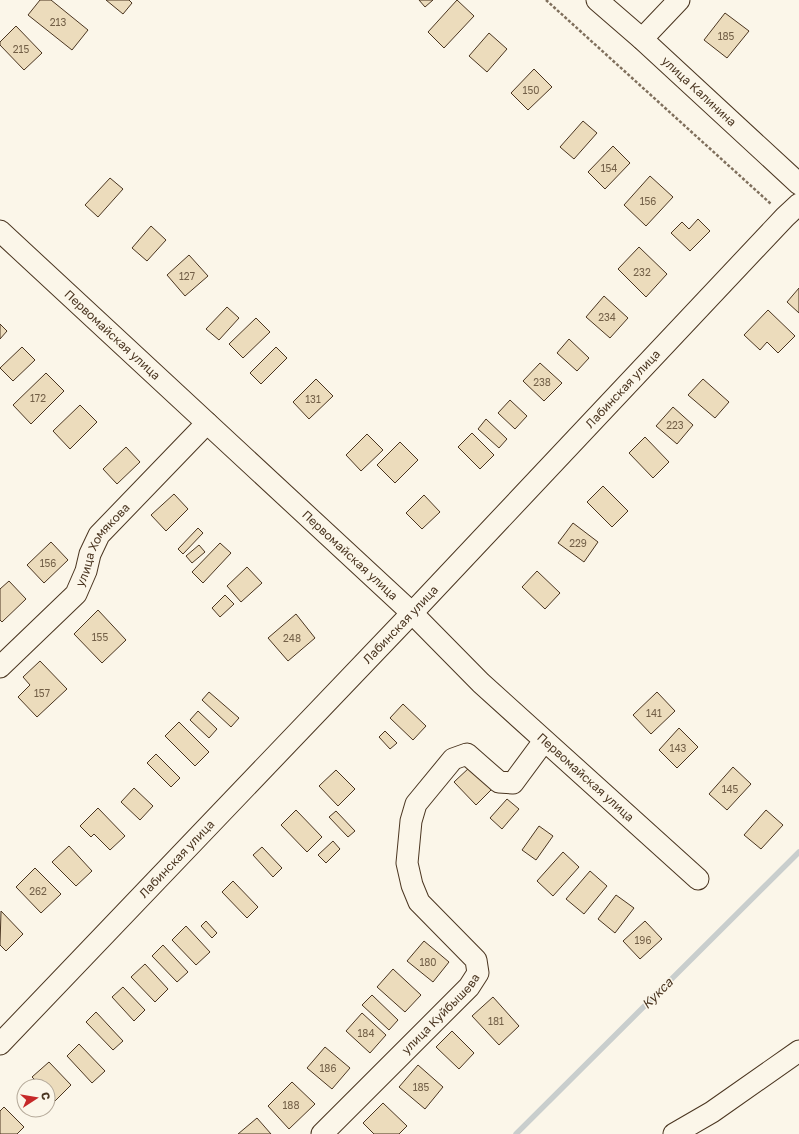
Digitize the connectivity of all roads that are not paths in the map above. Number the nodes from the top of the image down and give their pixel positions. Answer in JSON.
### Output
{"nodes":[{"id":1,"x":597,"y":0,"type":"edge"},
{"id":2,"x":679,"y":0,"type":"edge"},
{"id":3,"x":642,"y":38,"type":"junction"},
{"id":4,"x":799,"y":184,"type":"edge"},
{"id":5,"x":792,"y":211,"type":"edge"},
{"id":6,"x":0,"y":231,"type":"edge"},
{"id":7,"x":207,"y":423,"type":"junction"},
{"id":8,"x":412,"y":613,"type":"junction"},
{"id":9,"x":0,"y":667,"type":"edge"},
{"id":10,"x":544,"y":741,"type":"junction"},
{"id":11,"x":698,"y":879,"type":"dead end"},
{"id":12,"x":0,"y":1044,"type":"edge"},
{"id":13,"x":799,"y":1051,"type":"edge"},
{"id":14,"x":322,"y":1134,"type":"edge"},
{"id":15,"x":674,"y":1134,"type":"edge"}],
"edges":[{"from":1,"to":3,"type":"street","name":"улица Калинина"},
{"from":2,"to":3,"type":"street"},
{"from":3,"to":4,"type":"street","name":"улица Калинина"},
{"from":5,"to":8,"type":"street","name":"Лабинская улица"},
{"from":6,"to":7,"type":"street","name":"Первомайская улица"},
{"from":7,"to":8,"type":"street","name":"Первомайская улица"},
{"from":7,"to":9,"type":"street","name":"улица Хомякова"},
{"from":8,"to":10,"type":"street","name":"Первомайская улица"},
{"from":8,"to":12,"type":"street","name":"Лабинская улица"},
{"from":10,"to":11,"type":"street","name":"Первомайская улица"},
{"from":10,"to":14,"type":"street","name":"улица Куйбышева"},
{"from":13,"to":15,"type":"street"}]}
